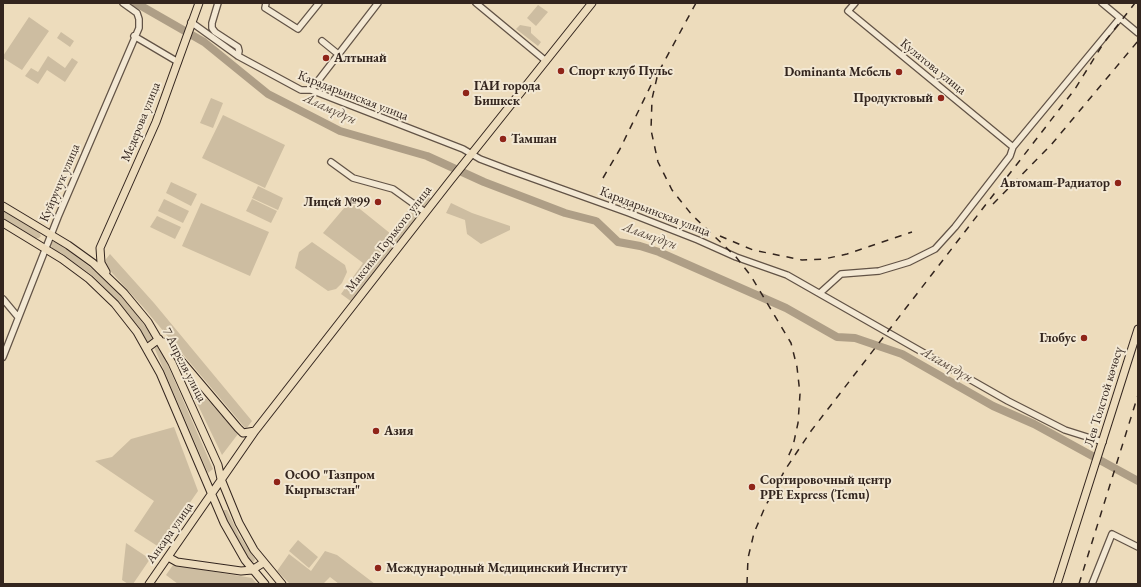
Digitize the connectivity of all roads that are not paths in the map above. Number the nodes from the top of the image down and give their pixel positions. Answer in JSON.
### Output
{"nodes":[{"id":1,"x":123,"y":3,"type":"edge"},
{"id":2,"x":199,"y":3,"type":"edge"},
{"id":3,"x":218,"y":3,"type":"edge"},
{"id":4,"x":266,"y":3,"type":"edge"},
{"id":5,"x":319,"y":3,"type":"edge"},
{"id":6,"x":378,"y":3,"type":"edge"},
{"id":7,"x":476,"y":3,"type":"edge"},
{"id":8,"x":592,"y":3,"type":"edge"},
{"id":9,"x":855,"y":3,"type":"edge"},
{"id":10,"x":1102,"y":3,"type":"edge"},
{"id":11,"x":1120,"y":18,"type":"junction"},
{"id":12,"x":191,"y":25,"type":"junction"},
{"id":13,"x":1138,"y":33,"type":"edge"},
{"id":14,"x":134,"y":36,"type":"junction"},
{"id":15,"x":322,"y":41,"type":"dead end"},
{"id":16,"x":338,"y":54,"type":"junction"},
{"id":17,"x":238,"y":56,"type":"junction"},
{"id":18,"x":546,"y":61,"type":"junction"},
{"id":19,"x":178,"y":62,"type":"junction"},
{"id":20,"x":311,"y":90,"type":"junction"},
{"id":21,"x":1014,"y":147,"type":"junction"},
{"id":22,"x":471,"y":154,"type":"junction"},
{"id":23,"x":331,"y":162,"type":"dead end"},
{"id":24,"x":3,"y":206,"type":"edge"},
{"id":25,"x":425,"y":212,"type":"junction"},
{"id":26,"x":3,"y":223,"type":"edge"},
{"id":27,"x":51,"y":235,"type":"junction"},
{"id":28,"x":100,"y":248,"type":"junction"},
{"id":29,"x":45,"y":249,"type":"junction"},
{"id":30,"x":80,"y":254,"type":"junction"},
{"id":31,"x":113,"y":281,"type":"junction"},
{"id":32,"x":820,"y":293,"type":"junction"},
{"id":33,"x":3,"y":299,"type":"edge"},
{"id":34,"x":18,"y":317,"type":"junction"},
{"id":35,"x":1138,"y":329,"type":"edge"},
{"id":36,"x":159,"y":339,"type":"junction"},
{"id":37,"x":147,"y":348,"type":"junction"},
{"id":38,"x":3,"y":357,"type":"edge"},
{"id":39,"x":255,"y":431,"type":"junction"},
{"id":40,"x":1102,"y":445,"type":"junction"},
{"id":41,"x":221,"y":479,"type":"junction"},
{"id":42,"x":211,"y":494,"type":"junction"},
{"id":43,"x":1138,"y":547,"type":"edge"},
{"id":44,"x":168,"y":557,"type":"junction"},
{"id":45,"x":263,"y":562,"type":"junction"},
{"id":46,"x":252,"y":570,"type":"junction"},
{"id":47,"x":149,"y":584,"type":"edge"},
{"id":48,"x":265,"y":584,"type":"edge"},
{"id":49,"x":282,"y":584,"type":"edge"},
{"id":50,"x":1057,"y":584,"type":"edge"},
{"id":51,"x":1092,"y":584,"type":"edge"}],
"edges":[{"from":1,"to":14,"type":"street","name":"Куйручук улица"},
{"from":2,"to":12,"type":"main road","name":"Медерова улица"},
{"from":3,"to":17,"type":"street"},
{"from":4,"to":5,"type":"street"},
{"from":6,"to":16,"type":"street"},
{"from":7,"to":18,"type":"street"},
{"from":8,"to":18,"type":"main road","name":"Максима Горького улица"},
{"from":9,"to":21,"type":"street","name":"Кулатова улица"},
{"from":10,"to":11,"type":"street"},
{"from":11,"to":13,"type":"street"},
{"from":11,"to":21,"type":"street"},
{"from":12,"to":17,"type":"street","name":"Карадарьинская улица"},
{"from":12,"to":19,"type":"main road","name":"Медерова улица"},
{"from":14,"to":19,"type":"street"},
{"from":14,"to":27,"type":"street","name":"Куйручук улица"},
{"from":15,"to":16,"type":"street"},
{"from":16,"to":20,"type":"street"},
{"from":17,"to":20,"type":"street","name":"Карадарьинская улица"},
{"from":18,"to":22,"type":"main road","name":"Максима Горького улица"},
{"from":19,"to":28,"type":"main road","name":"Медерова улица"},
{"from":20,"to":22,"type":"street","name":"Карадарьинская улица"},
{"from":21,"to":32,"type":"street"},
{"from":22,"to":25,"type":"main road","name":"Максима Горького улица"},
{"from":22,"to":32,"type":"street","name":"Карадарьинская улица"},
{"from":23,"to":25,"type":"street"},
{"from":24,"to":27,"type":"main road","name":"7 Апреля улица"},
{"from":25,"to":39,"type":"main road","name":"Максима Горького улица"},
{"from":26,"to":29,"type":"main road","name":"7 Апреля улица"},
{"from":27,"to":29,"type":"street","name":"Куйручук улица"},
{"from":27,"to":30,"type":"main road","name":"7 Апреля улица"},
{"from":28,"to":30,"type":"main road"},
{"from":28,"to":31,"type":"main road"},
{"from":29,"to":34,"type":"street","name":"Куйручук улица"},
{"from":29,"to":37,"type":"main road","name":"7 Апреля улица"},
{"from":30,"to":31,"type":"main road","name":"7 Апреля улица"},
{"from":31,"to":36,"type":"main road","name":"7 Апреля улица"},
{"from":32,"to":40,"type":"street","name":"Карадарьинская улица"},
{"from":33,"to":34,"type":"street"},
{"from":34,"to":38,"type":"street","name":"Куйручук улица"},
{"from":35,"to":40,"type":"main road","name":"Лев Толстой көчөсү"},
{"from":36,"to":37,"type":"main road"},
{"from":36,"to":39,"type":"main road"},
{"from":36,"to":41,"type":"main road","name":"7 Апреля улица"},
{"from":37,"to":42,"type":"main road","name":"7 Апреля улица"},
{"from":39,"to":41,"type":"main road","name":"Максима Горького улица"},
{"from":40,"to":50,"type":"main road","name":"Лев Толстой көчөсү"},
{"from":41,"to":42,"type":"main road","name":"Максима Горького улица"},
{"from":41,"to":45,"type":"main road","name":"7 Апреля улица"},
{"from":42,"to":44,"type":"main road","name":"Анкара улица"},
{"from":42,"to":46,"type":"main road","name":"7 Апреля улица"},
{"from":43,"to":51,"type":"street"},
{"from":44,"to":46,"type":"main road"},
{"from":44,"to":47,"type":"main road","name":"Анкара улица"},
{"from":45,"to":46,"type":"main road"},
{"from":45,"to":49,"type":"main road","name":"7 Апреля улица"},
{"from":46,"to":48,"type":"main road","name":"7 Апреля улица"}]}
